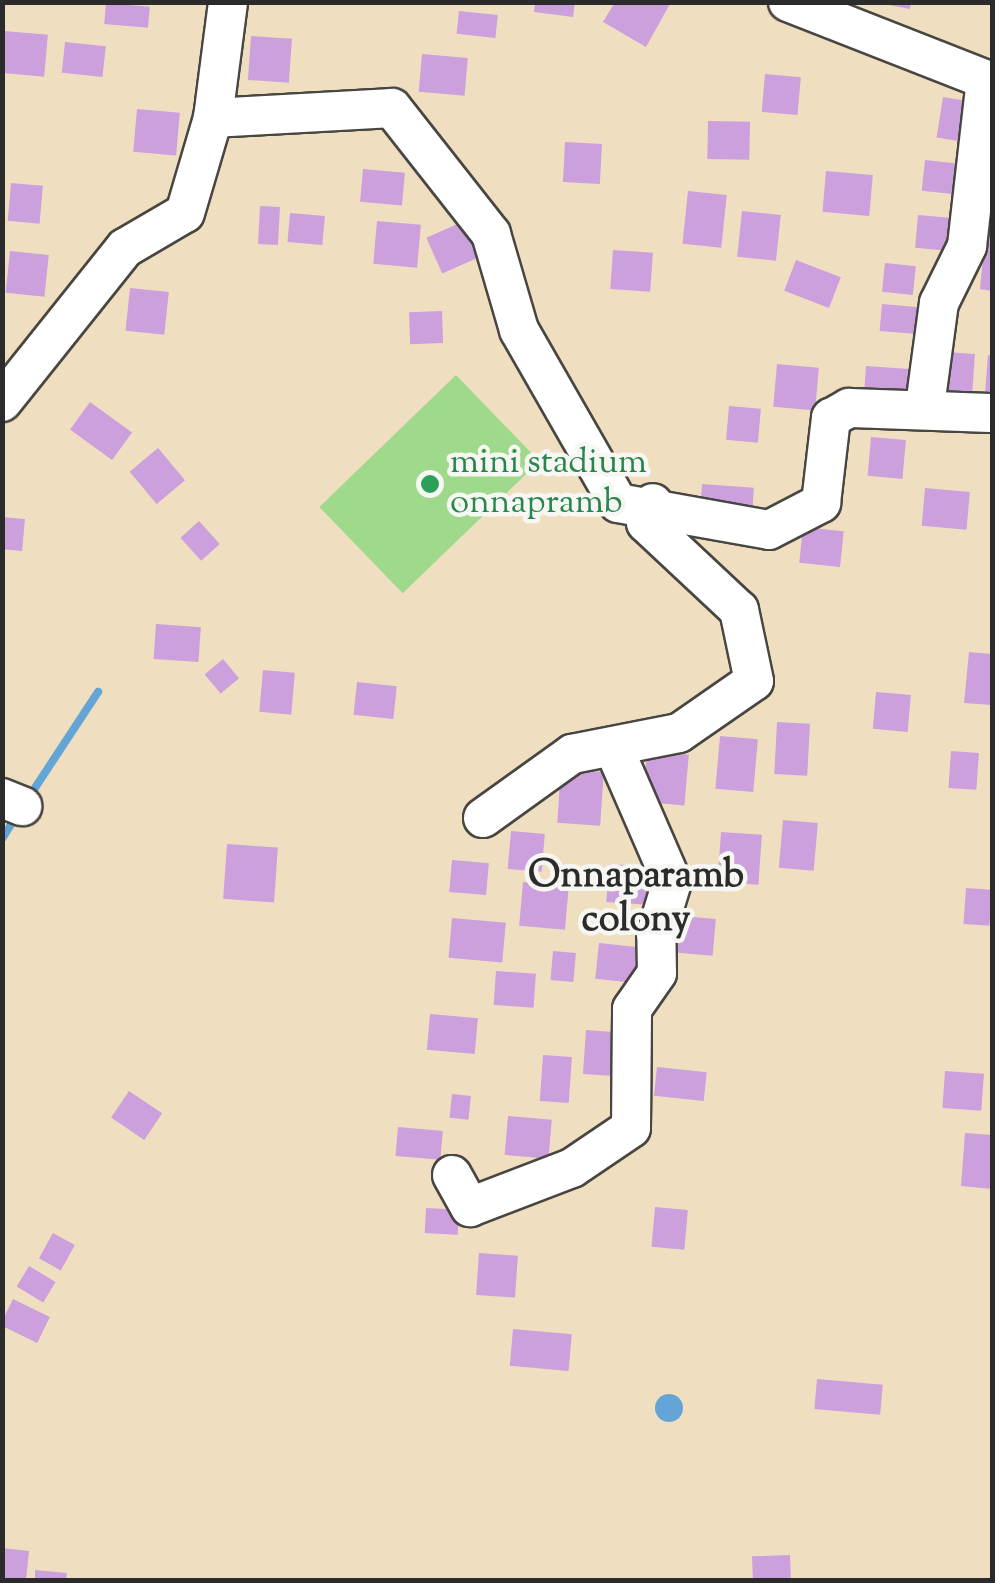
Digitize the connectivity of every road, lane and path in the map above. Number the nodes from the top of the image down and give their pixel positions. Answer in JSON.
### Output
{"nodes":[{"id":1,"x":228,"y":2,"type":"edge"},
{"id":2,"x":788,"y":2,"type":"edge"},
{"id":3,"x":842,"y":11,"type":"edge"},
{"id":4,"x":989,"y":81,"type":"edge"},
{"id":5,"x":213,"y":118,"type":"junction"},
{"id":6,"x":2,"y":402,"type":"edge"},
{"id":7,"x":925,"y":406,"type":"junction"},
{"id":8,"x":992,"y":413,"type":"edge"},
{"id":9,"x":654,"y":503,"type":"junction"},
{"id":10,"x":614,"y":746,"type":"junction"},
{"id":11,"x":483,"y":818,"type":"dead end"},
{"id":12,"x":452,"y":1175,"type":"dead end"}],
"edges":[{"from":1,"to":5,"type":"street"},
{"from":2,"to":3,"type":"street"},
{"from":3,"to":4,"type":"street"},
{"from":4,"to":7,"type":"street"},
{"from":5,"to":6,"type":"street"},
{"from":5,"to":9,"type":"street"},
{"from":7,"to":8,"type":"street"},
{"from":7,"to":9,"type":"street"},
{"from":9,"to":10,"type":"street"},
{"from":10,"to":11,"type":"street"},
{"from":10,"to":12,"type":"street"}]}
